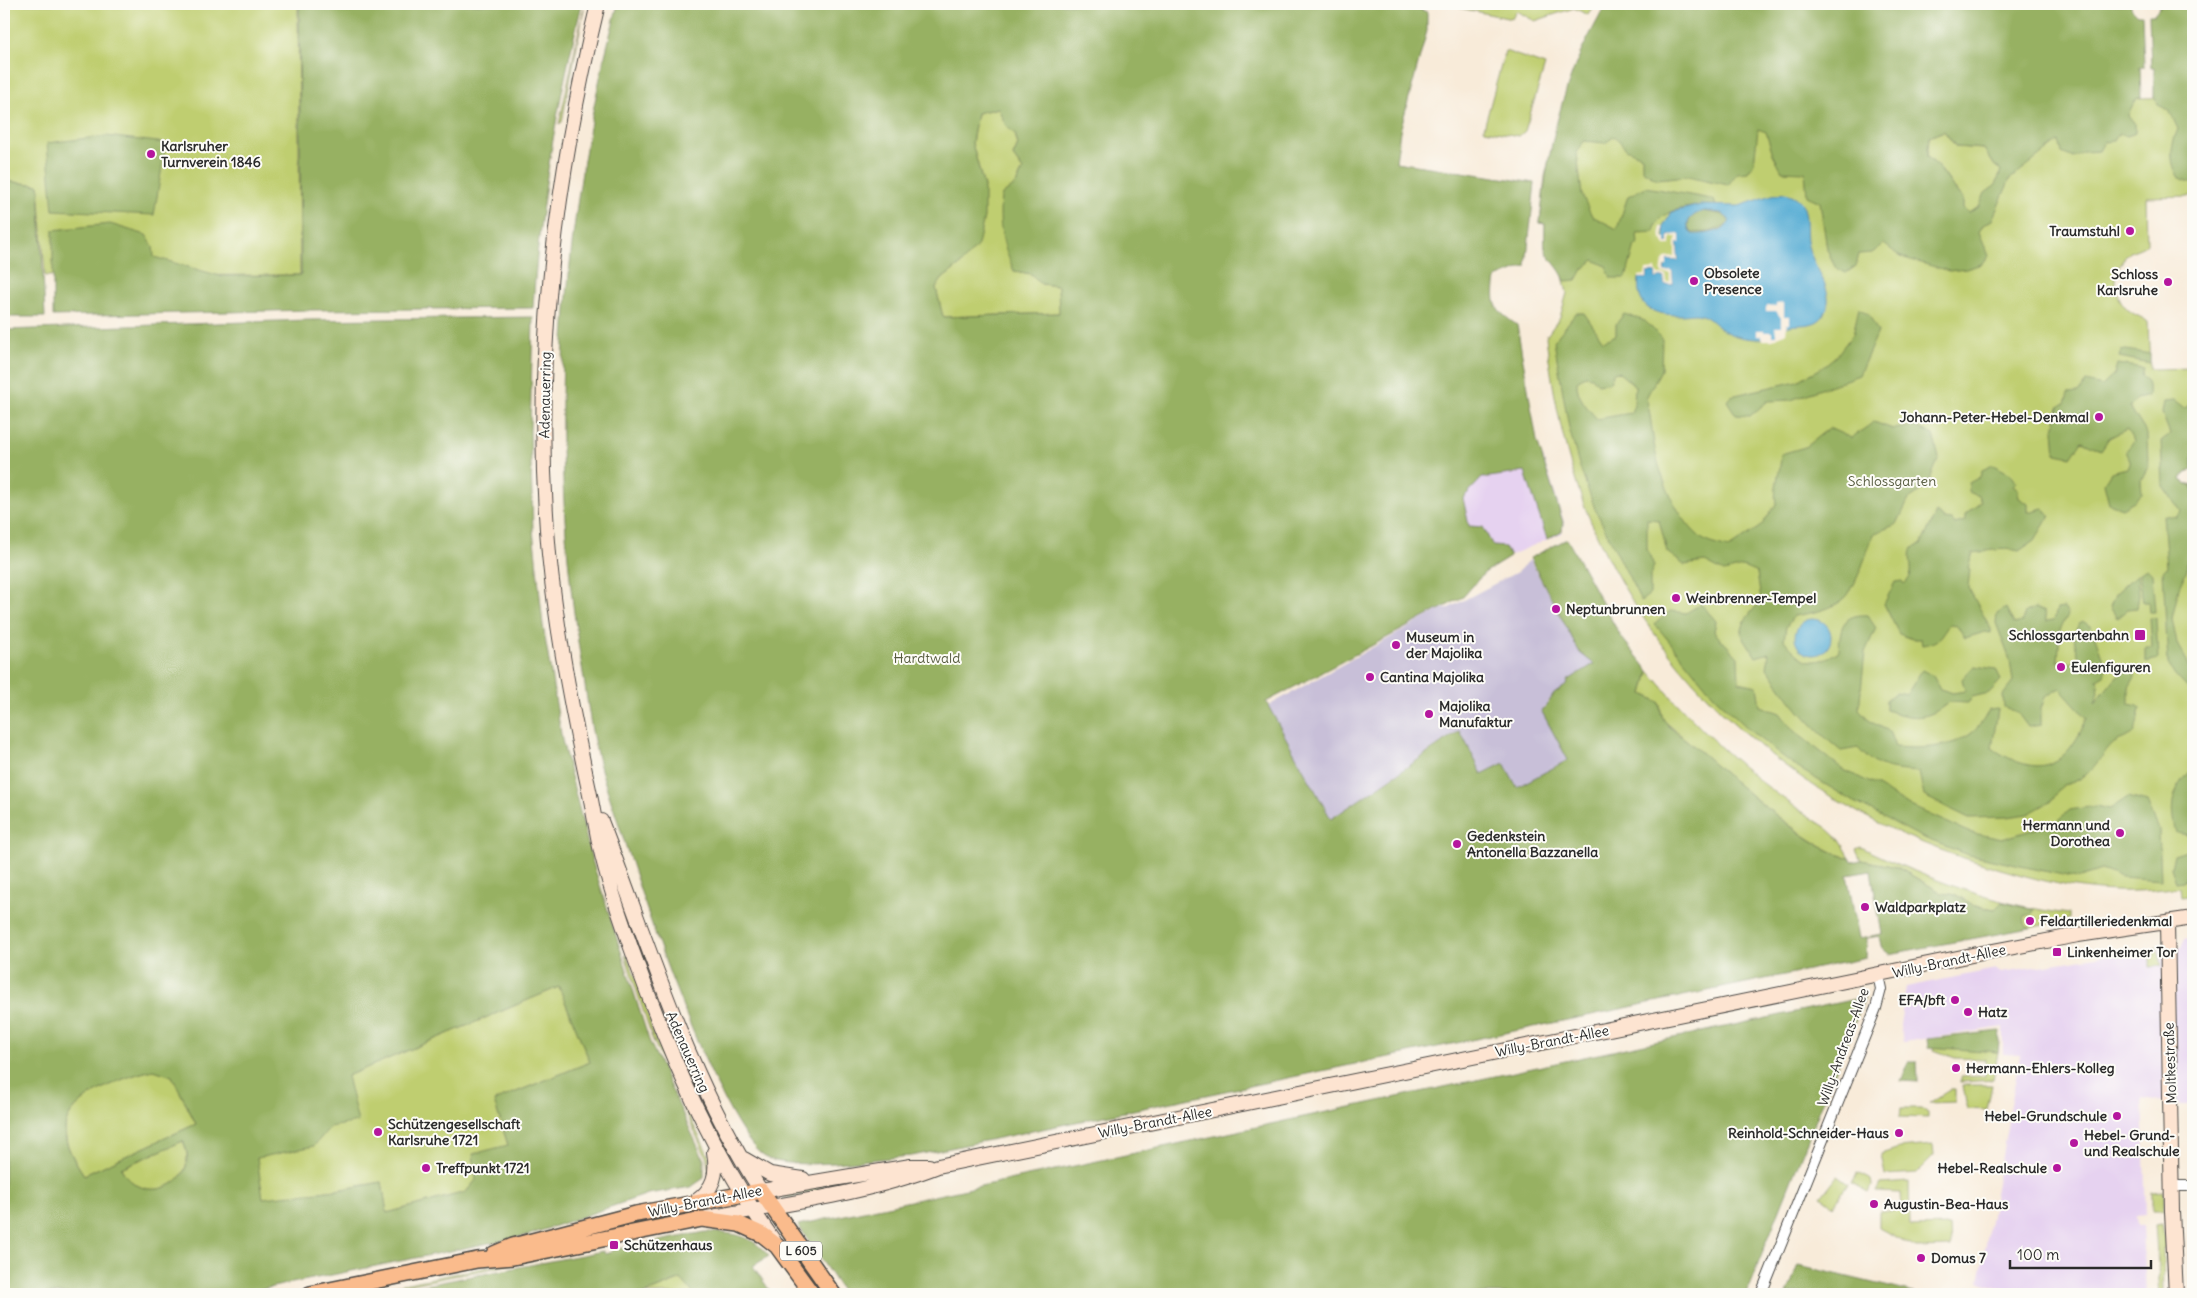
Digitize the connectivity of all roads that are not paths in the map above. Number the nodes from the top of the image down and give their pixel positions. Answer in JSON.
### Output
{"nodes":[{"id":1,"x":598,"y":4,"type":"edge"},
{"id":2,"x":588,"y":788,"type":"junction"},
{"id":3,"x":2193,"y":918,"type":"edge"},
{"id":4,"x":2167,"y":922,"type":"junction"},
{"id":5,"x":1878,"y":975,"type":"junction"},
{"id":6,"x":711,"y":1139,"type":"junction"},
{"id":7,"x":740,"y":1156,"type":"junction"},
{"id":8,"x":938,"y":1166,"type":"junction"},
{"id":9,"x":818,"y":1181,"type":"junction"},
{"id":10,"x":2172,"y":1186,"type":"junction"},
{"id":11,"x":2193,"y":1186,"type":"edge"},
{"id":12,"x":761,"y":1190,"type":"junction"},
{"id":13,"x":742,"y":1193,"type":"junction"},
{"id":14,"x":695,"y":1202,"type":"junction"},
{"id":15,"x":771,"y":1206,"type":"junction"},
{"id":16,"x":752,"y":1210,"type":"junction"},
{"id":17,"x":702,"y":1219,"type":"junction"},
{"id":18,"x":777,"y":1246,"type":"junction"},
{"id":19,"x":477,"y":1260,"type":"junction"},
{"id":20,"x":310,"y":1294,"type":"edge"},
{"id":21,"x":812,"y":1294,"type":"edge"},
{"id":22,"x":833,"y":1294,"type":"edge"},
{"id":23,"x":1761,"y":1294,"type":"edge"},
{"id":24,"x":2176,"y":1294,"type":"edge"}],
"edges":[{"from":1,"to":2,"type":"main road","name":"Adenauerring"},
{"from":2,"to":6,"type":"main road","name":"Adenauerring"},
{"from":2,"to":7,"type":"main road","name":"Adenauerring"},
{"from":3,"to":4,"type":"main road","name":"Willy-Brandt-Allee"},
{"from":4,"to":5,"type":"main road","name":"Willy-Brandt-Allee"},
{"from":4,"to":10,"type":"main road","name":"Moltkestraße"},
{"from":5,"to":8,"type":"main road","name":"Willy-Brandt-Allee"},
{"from":5,"to":23,"type":"street","name":"Willy-Andreas-Allee"},
{"from":6,"to":13,"type":"main road","name":"Adenauerring"},
{"from":6,"to":14,"type":"main road"},
{"from":7,"to":9,"type":"main road"},
{"from":7,"to":12,"type":"main road","name":"Adenauerring"},
{"from":8,"to":9,"type":"main road","name":"Willy-Brandt-Allee"},
{"from":8,"to":15,"type":"main road","name":"Willy-Brandt-Allee"},
{"from":9,"to":12,"type":"main road","name":"Willy-Brandt-Allee"},
{"from":10,"to":11,"type":"street"},
{"from":10,"to":24,"type":"main road","name":"Moltkestraße"},
{"from":12,"to":13,"type":"main road","name":"Willy-Brandt-Allee"},
{"from":12,"to":15,"type":"main road","name":"Adenauerring","number":"L 605"},
{"from":13,"to":14,"type":"main road","name":"Willy-Brandt-Allee"},
{"from":13,"to":16,"type":"main road","name":"Adenauerring"},
{"from":14,"to":19,"type":"main road","name":"Willy-Brandt-Allee"},
{"from":15,"to":16,"type":"main road","name":"Willy-Brandt-Allee"},
{"from":15,"to":22,"type":"main road","name":"Adenauerring","number":"L 605"},
{"from":16,"to":17,"type":"main road","name":"Willy-Brandt-Allee"},
{"from":16,"to":18,"type":"main road","name":"Adenauerring","number":"L 605"},
{"from":17,"to":18,"type":"main road"},
{"from":17,"to":19,"type":"main road","name":"Willy-Brandt-Allee"},
{"from":18,"to":21,"type":"main road","name":"Adenauerring","number":"L 605"},
{"from":19,"to":20,"type":"main road","name":"Willy-Brandt-Allee"}]}
